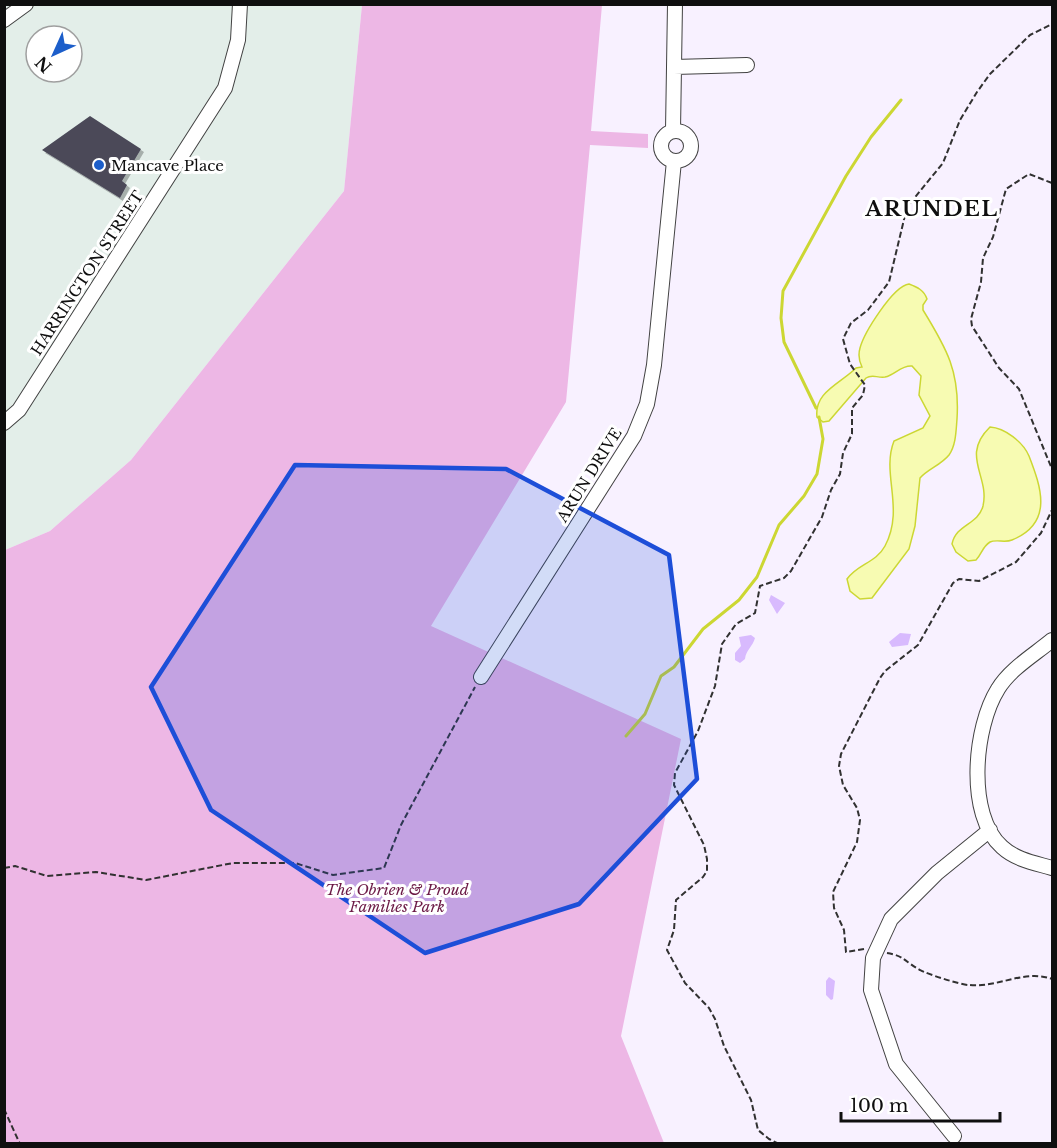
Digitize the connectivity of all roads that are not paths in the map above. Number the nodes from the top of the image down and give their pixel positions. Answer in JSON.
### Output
{"nodes":[{"id":1,"x":26,"y":4,"type":"edge"},
{"id":2,"x":240,"y":4,"type":"edge"},
{"id":3,"x":675,"y":4,"type":"edge"},
{"id":4,"x":4,"y":20,"type":"edge"},
{"id":5,"x":747,"y":65,"type":"dead end"},
{"id":6,"x":674,"y":67,"type":"junction"},
{"id":7,"x":673,"y":130,"type":"junction"},
{"id":8,"x":674,"y":161,"type":"junction"},
{"id":9,"x":4,"y":423,"type":"edge"},
{"id":10,"x":1053,"y":640,"type":"edge"},
{"id":11,"x":481,"y":677,"type":"road end"},
{"id":12,"x":990,"y":830,"type":"junction"},
{"id":13,"x":1053,"y":868,"type":"edge"},
{"id":14,"x":954,"y":1136,"type":"dead end"}],
"edges":[{"from":1,"to":4,"type":"street"},
{"from":2,"to":9,"type":"street","name":"HARRINGTON STREET"},
{"from":3,"to":6,"type":"street"},
{"from":5,"to":6,"type":"street"},
{"from":6,"to":7,"type":"street"},
{"from":7,"to":8,"type":"street"},
{"from":7,"to":8,"type":"street"},
{"from":8,"to":11,"type":"street","name":"ARUN DRIVE"},
{"from":10,"to":12,"type":"street"},
{"from":12,"to":13,"type":"street"},
{"from":12,"to":14,"type":"street"}]}
